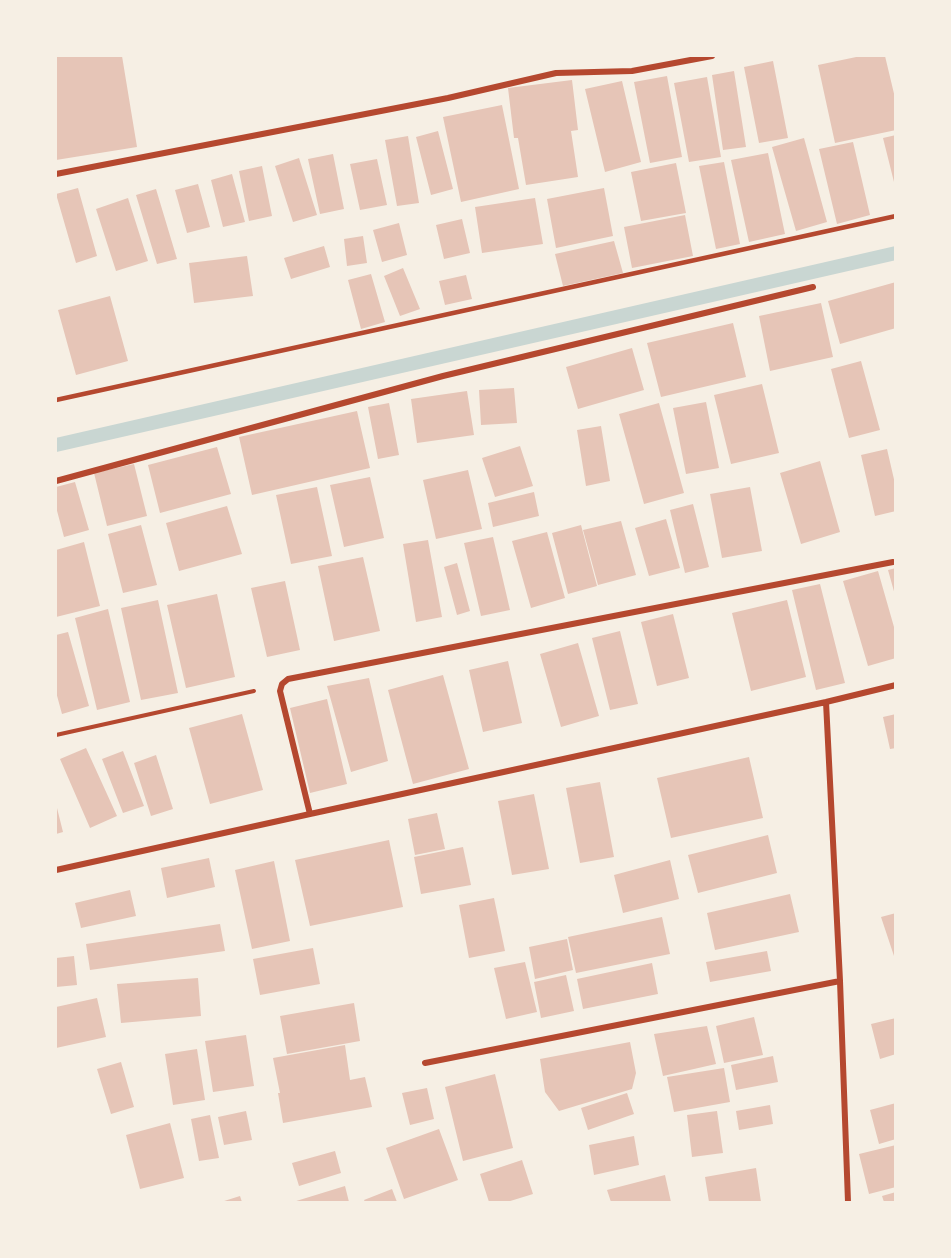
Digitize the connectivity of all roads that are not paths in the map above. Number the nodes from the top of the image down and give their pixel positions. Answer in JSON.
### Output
{"nodes":[{"id":1,"x":711,"y":56,"type":"edge"},
{"id":2,"x":56,"y":174,"type":"edge"},
{"id":3,"x":896,"y":216,"type":"edge"},
{"id":4,"x":813,"y":287,"type":"dead end"},
{"id":5,"x":56,"y":400,"type":"edge"},
{"id":6,"x":56,"y":481,"type":"edge"},
{"id":7,"x":893,"y":562,"type":"dead end"},
{"id":8,"x":896,"y":685,"type":"edge"},
{"id":9,"x":826,"y":702,"type":"junction"},
{"id":10,"x":310,"y":814,"type":"junction"},
{"id":11,"x":56,"y":870,"type":"edge"},
{"id":12,"x":840,"y":981,"type":"junction"},
{"id":13,"x":425,"y":1063,"type":"dead end"},
{"id":14,"x":848,"y":1203,"type":"edge"}],
"edges":[{"from":1,"to":2,"type":"street"},
{"from":3,"to":5,"type":"lane"},
{"from":4,"to":6,"type":"street"},
{"from":7,"to":10,"type":"street"},
{"from":8,"to":9,"type":"street"},
{"from":9,"to":10,"type":"street"},
{"from":9,"to":12,"type":"street"},
{"from":10,"to":11,"type":"street"},
{"from":12,"to":13,"type":"street"},
{"from":12,"to":14,"type":"street"}]}
